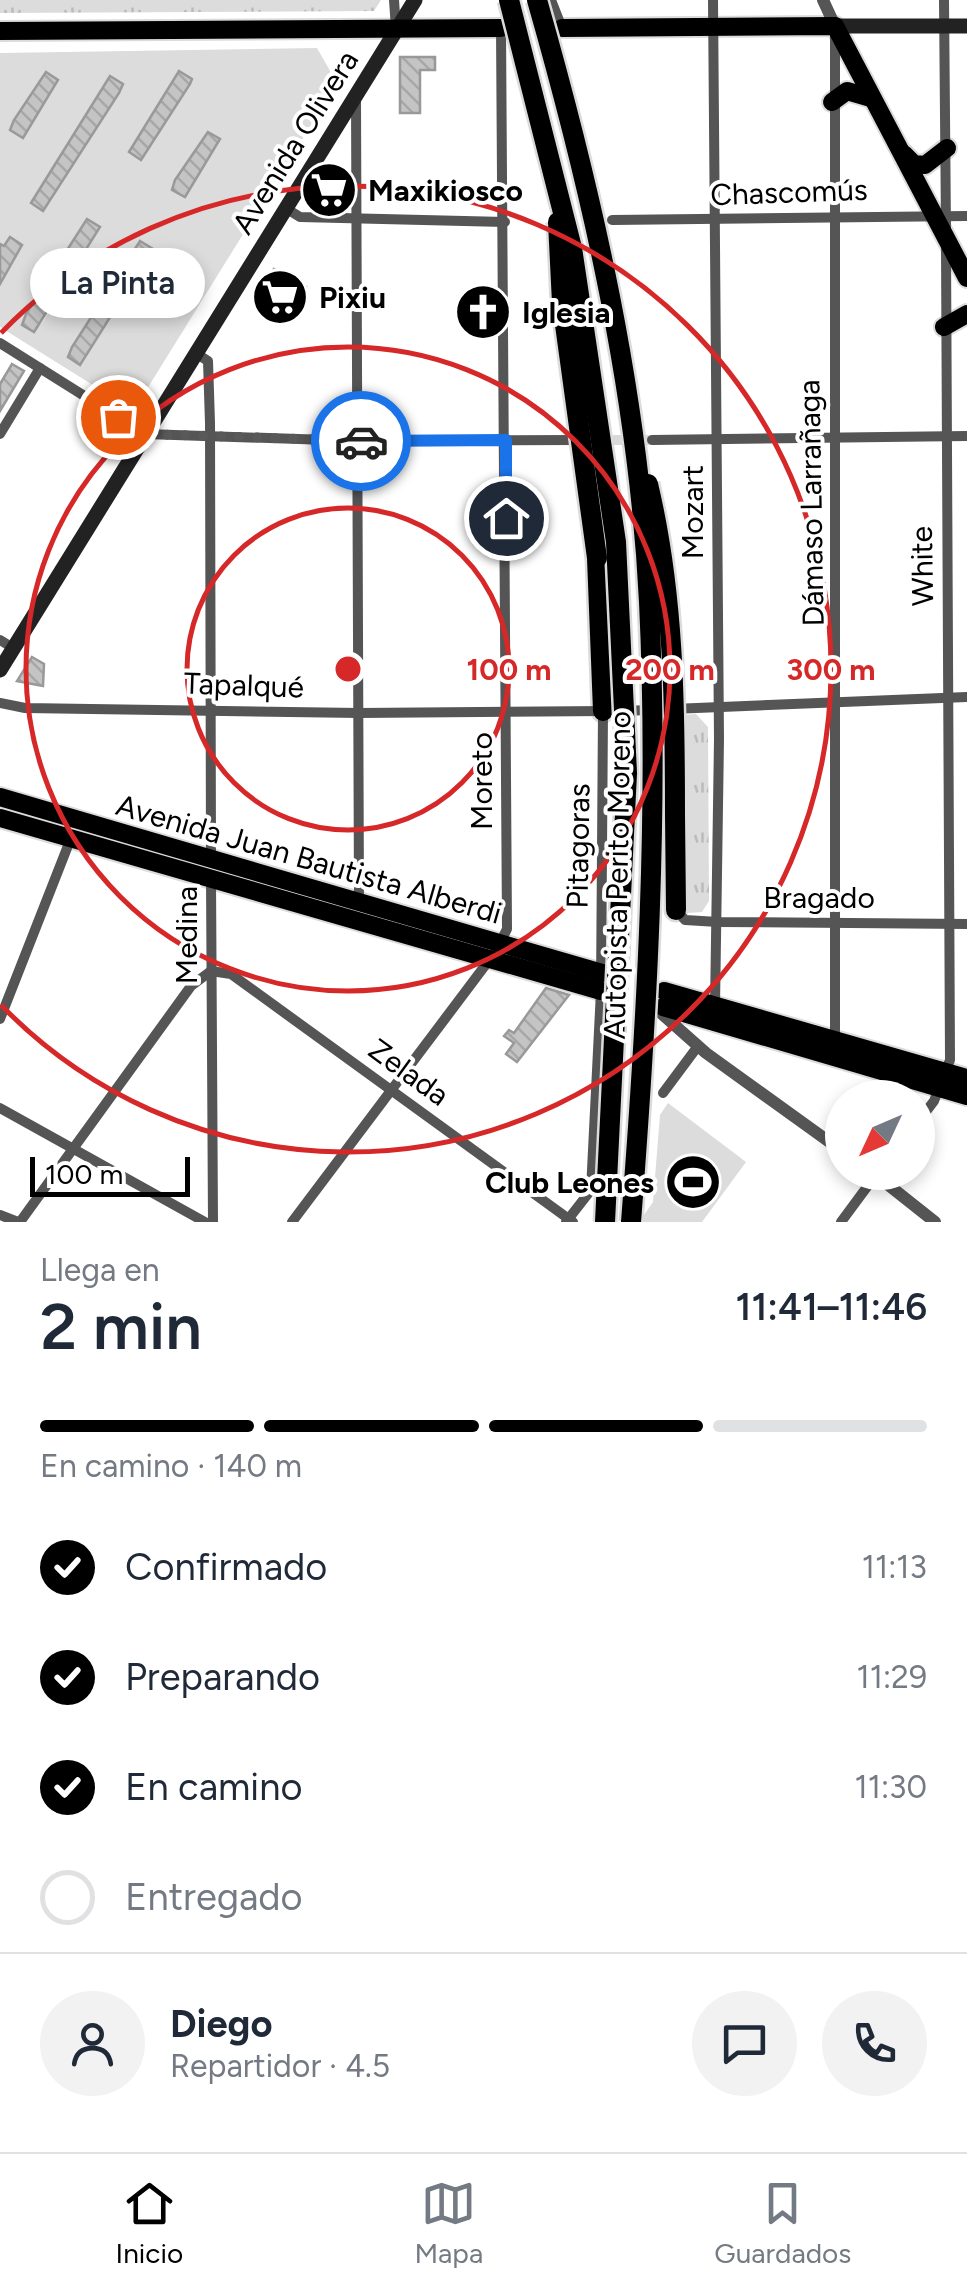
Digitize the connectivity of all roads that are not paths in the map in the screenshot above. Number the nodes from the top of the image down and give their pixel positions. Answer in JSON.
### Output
{"nodes":[{"id":1,"x":394,"y":0,"type":"edge"},
{"id":2,"x":414,"y":0,"type":"edge"},
{"id":3,"x":509,"y":0,"type":"edge"},
{"id":4,"x":537,"y":0,"type":"edge"},
{"id":5,"x":551,"y":0,"type":"edge"},
{"id":6,"x":712,"y":0,"type":"edge"},
{"id":7,"x":823,"y":0,"type":"edge"},
{"id":8,"x":944,"y":0,"type":"edge"},
{"id":9,"x":712,"y":26,"type":"junction"},
{"id":10,"x":835,"y":26,"type":"junction"},
{"id":11,"x":945,"y":26,"type":"junction"},
{"id":12,"x":967,"y":26,"type":"edge"},
{"id":13,"x":501,"y":28,"type":"joint"},
{"id":14,"x":562,"y":28,"type":"joint"},
{"id":15,"x":396,"y":30,"type":"junction"},
{"id":16,"x":0,"y":31,"type":"edge"},
{"id":17,"x":356,"y":97,"type":"junction"},
{"id":18,"x":871,"y":98,"type":"junction"},
{"id":19,"x":832,"y":102,"type":"junction"},
{"id":20,"x":947,"y":148,"type":"junction"},
{"id":21,"x":900,"y":150,"type":"junction"},
{"id":22,"x":558,"y":195,"type":"junction"},
{"id":23,"x":288,"y":208,"type":"junction"},
{"id":24,"x":832,"y":214,"type":"junction"},
{"id":25,"x":940,"y":215,"type":"junction"},
{"id":26,"x":967,"y":216,"type":"edge"},
{"id":27,"x":360,"y":218,"type":"junction"},
{"id":28,"x":612,"y":220,"type":"dead end"},
{"id":29,"x":715,"y":220,"type":"junction"},
{"id":30,"x":505,"y":222,"type":"junction"},
{"id":31,"x":946,"y":237,"type":"junction"},
{"id":32,"x":967,"y":278,"type":"edge"},
{"id":33,"x":967,"y":314,"type":"edge"},
{"id":34,"x":944,"y":327,"type":"junction"},
{"id":35,"x":0,"y":344,"type":"edge"},
{"id":36,"x":197,"y":354,"type":"junction"},
{"id":37,"x":40,"y":368,"type":"junction"},
{"id":38,"x":629,"y":407,"type":"junction"},
{"id":39,"x":0,"y":434,"type":"edge"},
{"id":40,"x":146,"y":434,"type":"junction"},
{"id":41,"x":967,"y":436,"type":"edge"},
{"id":42,"x":946,"y":437,"type":"junction"},
{"id":43,"x":210,"y":438,"type":"junction"},
{"id":44,"x":834,"y":438,"type":"junction"},
{"id":45,"x":506,"y":440,"type":"junction"},
{"id":46,"x":577,"y":440,"type":"dead end"},
{"id":47,"x":652,"y":440,"type":"tunnel mouth"},
{"id":48,"x":716,"y":440,"type":"junction"},
{"id":49,"x":358,"y":441,"type":"junction"},
{"id":50,"x":7,"y":644,"type":"edge"},
{"id":51,"x":0,"y":670,"type":"edge"},
{"id":52,"x":967,"y":697,"type":"edge"},
{"id":53,"x":948,"y":698,"type":"junction"},
{"id":54,"x":838,"y":701,"type":"junction"},
{"id":55,"x":0,"y":703,"type":"edge"},
{"id":56,"x":214,"y":708,"type":"junction"},
{"id":57,"x":718,"y":708,"type":"junction"},
{"id":58,"x":506,"y":711,"type":"junction"},
{"id":59,"x":603,"y":711,"type":"junction"},
{"id":60,"x":358,"y":713,"type":"junction"},
{"id":61,"x":0,"y":797,"type":"edge"},
{"id":62,"x":0,"y":818,"type":"edge"},
{"id":63,"x":71,"y":838,"type":"junction"},
{"id":64,"x":211,"y":868,"type":"junction"},
{"id":65,"x":359,"y":902,"type":"junction"},
{"id":66,"x":676,"y":910,"type":"joint"},
{"id":67,"x":718,"y":922,"type":"junction"},
{"id":68,"x":837,"y":922,"type":"junction"},
{"id":69,"x":951,"y":924,"type":"junction"},
{"id":70,"x":967,"y":924,"type":"edge"},
{"id":71,"x":495,"y":951,"type":"junction"},
{"id":72,"x":212,"y":970,"type":"junction"},
{"id":73,"x":602,"y":982,"type":"junction"},
{"id":74,"x":663,"y":1004,"type":"joint"},
{"id":75,"x":713,"y":1014,"type":"junction"},
{"id":76,"x":0,"y":1019,"type":"edge"},
{"id":77,"x":835,"y":1039,"type":"junction"},
{"id":78,"x":698,"y":1046,"type":"junction"},
{"id":79,"x":967,"y":1078,"type":"edge"},
{"id":80,"x":942,"y":1080,"type":"junction"},
{"id":81,"x":391,"y":1090,"type":"junction"},
{"id":82,"x":935,"y":1092,"type":"edge"},
{"id":83,"x":663,"y":1093,"type":"dead end"},
{"id":84,"x":967,"y":1096,"type":"edge"},
{"id":85,"x":0,"y":1108,"type":"edge"},
{"id":86,"x":825,"y":1139,"type":"edge"},
{"id":87,"x":74,"y":1148,"type":"junction"},
{"id":88,"x":864,"y":1190,"type":"edge"},
{"id":89,"x":896,"y":1190,"type":"edge"},
{"id":90,"x":0,"y":1215,"type":"edge"},
{"id":91,"x":569,"y":1221,"type":"edge"},
{"id":92,"x":19,"y":1222,"type":"edge"},
{"id":93,"x":205,"y":1222,"type":"edge"},
{"id":94,"x":214,"y":1222,"type":"edge"},
{"id":95,"x":292,"y":1222,"type":"edge"},
{"id":96,"x":604,"y":1222,"type":"edge"},
{"id":97,"x":631,"y":1222,"type":"edge"},
{"id":98,"x":841,"y":1222,"type":"edge"},
{"id":99,"x":935,"y":1222,"type":"edge"}],
"edges":[{"from":1,"to":15,"type":"street"},
{"from":2,"to":15,"type":"main road","name":"Avenida Olivera"},
{"from":3,"to":22,"type":"highway","name":"Autopista Perito Moreno","bridge":true},
{"from":4,"to":38,"type":"highway","name":"Autopista Perito Moreno","bridge":true},
{"from":5,"to":14,"type":"street"},
{"from":6,"to":9,"type":"street","name":"Mozart"},
{"from":7,"to":10,"type":"street"},
{"from":8,"to":11,"type":"street"},
{"from":9,"to":10,"type":"main road"},
{"from":9,"to":14,"type":"main road"},
{"from":9,"to":29,"type":"street","name":"Mozart"},
{"from":10,"to":11,"type":"main road"},
{"from":10,"to":18,"type":"main road"},
{"from":10,"to":19,"type":"street","name":"Dámaso Larrañaga"},
{"from":11,"to":12,"type":"main road"},
{"from":11,"to":20,"type":"street"},
{"from":13,"to":15,"type":"main road"},
{"from":13,"to":30,"type":"street","name":"Moreto"},
{"from":15,"to":16,"type":"main road"},
{"from":15,"to":17,"type":"main road","name":"Avenida Olivera"},
{"from":17,"to":23,"type":"main road","name":"Avenida Olivera"},
{"from":17,"to":27,"type":"street"},
{"from":18,"to":19,"type":"main road"},
{"from":18,"to":21,"type":"main road"},
{"from":19,"to":24,"type":"street","name":"Dámaso Larrañaga"},
{"from":20,"to":21,"type":"main road"},
{"from":20,"to":25,"type":"street"},
{"from":21,"to":25,"type":"main road"},
{"from":22,"to":59,"type":"highway","bridge":true},
{"from":22,"to":96,"type":"highway","name":"Autopista Perito Moreno","bridge":true},
{"from":23,"to":27,"type":"street"},
{"from":23,"to":36,"type":"main road","name":"Avenida Olivera"},
{"from":24,"to":25,"type":"street","name":"Chascomús"},
{"from":24,"to":29,"type":"street","name":"Chascomús"},
{"from":24,"to":44,"type":"street","name":"Dámaso Larrañaga"},
{"from":25,"to":26,"type":"street","name":"Chascomús"},
{"from":25,"to":31,"type":"main road"},
{"from":27,"to":30,"type":"street"},
{"from":27,"to":49,"type":"street"},
{"from":28,"to":29,"type":"street","name":"Chascomús"},
{"from":29,"to":48,"type":"street","name":"Mozart"},
{"from":30,"to":45,"type":"street","name":"Moreto"},
{"from":31,"to":32,"type":"main road"},
{"from":31,"to":34,"type":"street","name":"White"},
{"from":33,"to":34,"type":"main road"},
{"from":34,"to":42,"type":"street","name":"White"},
{"from":35,"to":37,"type":"street"},
{"from":36,"to":40,"type":"main road","name":"Avenida Olivera"},
{"from":36,"to":43,"type":"street","name":"Medina"},
{"from":37,"to":39,"type":"street"},
{"from":37,"to":40,"type":"street"},
{"from":38,"to":66,"type":"highway","bridge":true},
{"from":38,"to":97,"type":"highway","name":"Autopista Perito Moreno","bridge":true},
{"from":40,"to":43,"type":"street"},
{"from":40,"to":50,"type":"main road","name":"Avenida Olivera"},
{"from":41,"to":42,"type":"street"},
{"from":42,"to":44,"type":"street"},
{"from":42,"to":53,"type":"street","name":"White"},
{"from":43,"to":49,"type":"street"},
{"from":43,"to":56,"type":"street","name":"Medina"},
{"from":44,"to":48,"type":"street"},
{"from":44,"to":54,"type":"street","name":"Dámaso Larrañaga"},
{"from":45,"to":46,"type":"street"},
{"from":45,"to":49,"type":"street"},
{"from":45,"to":58,"type":"street","name":"Moreto"},
{"from":47,"to":48,"type":"street"},
{"from":48,"to":57,"type":"street","name":"Mozart"},
{"from":49,"to":60,"type":"street"},
{"from":50,"to":51,"type":"main road","name":"Avenida Olivera"},
{"from":52,"to":53,"type":"street","name":"Tapalqué"},
{"from":53,"to":54,"type":"street","name":"Tapalqué"},
{"from":53,"to":69,"type":"street","name":"White"},
{"from":54,"to":57,"type":"street","name":"Tapalqué"},
{"from":54,"to":68,"type":"street","name":"Dámaso Larrañaga"},
{"from":55,"to":56,"type":"street","name":"Tapalqué"},
{"from":56,"to":60,"type":"street","name":"Tapalqué"},
{"from":56,"to":64,"type":"street","name":"Medina"},
{"from":57,"to":59,"type":"street","name":"Tapalqué"},
{"from":57,"to":67,"type":"street","name":"Mozart"},
{"from":58,"to":59,"type":"street","name":"Tapalqué"},
{"from":58,"to":60,"type":"street","name":"Tapalqué"},
{"from":58,"to":71,"type":"street","name":"Moreto"},
{"from":59,"to":73,"type":"street","name":"Pitagoras"},
{"from":60,"to":65,"type":"street"},
{"from":61,"to":64,"type":"main road","name":"Avenida Juan Bautista Alberdi"},
{"from":62,"to":63,"type":"main road","name":"Avenida Juan Bautista Alberdi"},
{"from":63,"to":64,"type":"main road","name":"Avenida Juan Bautista Alberdi"},
{"from":63,"to":76,"type":"street"},
{"from":64,"to":65,"type":"main road","name":"Avenida Juan Bautista Alberdi"},
{"from":64,"to":71,"type":"main road","name":"Avenida Juan Bautista Alberdi"},
{"from":64,"to":72,"type":"street","name":"Medina"},
{"from":65,"to":71,"type":"main road","name":"Avenida Juan Bautista Alberdi"},
{"from":66,"to":67,"type":"street","name":"Bragado"},
{"from":67,"to":68,"type":"street","name":"Bragado"},
{"from":67,"to":75,"type":"street","name":"Mozart"},
{"from":68,"to":69,"type":"street","name":"Bragado"},
{"from":68,"to":77,"type":"street","name":"Dámaso Larrañaga"},
{"from":69,"to":70,"type":"street","name":"Bragado"},
{"from":69,"to":80,"type":"street","name":"White"},
{"from":71,"to":73,"type":"main road","name":"Avenida Juan Bautista Alberdi"},
{"from":71,"to":81,"type":"street","name":"Moreto"},
{"from":72,"to":81,"type":"street","name":"Zelada"},
{"from":72,"to":87,"type":"street"},
{"from":72,"to":94,"type":"street","name":"Medina"},
{"from":73,"to":91,"type":"street"},
{"from":74,"to":75,"type":"main road"},
{"from":74,"to":78,"type":"street"},
{"from":75,"to":77,"type":"main road"},
{"from":75,"to":80,"type":"main road"},
{"from":77,"to":80,"type":"main road"},
{"from":78,"to":83,"type":"street"},
{"from":78,"to":86,"type":"street"},
{"from":79,"to":80,"type":"main road"},
{"from":80,"to":82,"type":"street","name":"White"},
{"from":80,"to":84,"type":"main road"},
{"from":81,"to":91,"type":"street","name":"Zelada"},
{"from":81,"to":95,"type":"street","name":"Moreto"},
{"from":85,"to":87,"type":"street"},
{"from":87,"to":92,"type":"street"},
{"from":87,"to":93,"type":"street"},
{"from":88,"to":98,"type":"street"},
{"from":89,"to":99,"type":"street"},
{"from":90,"to":92,"type":"street"}]}
